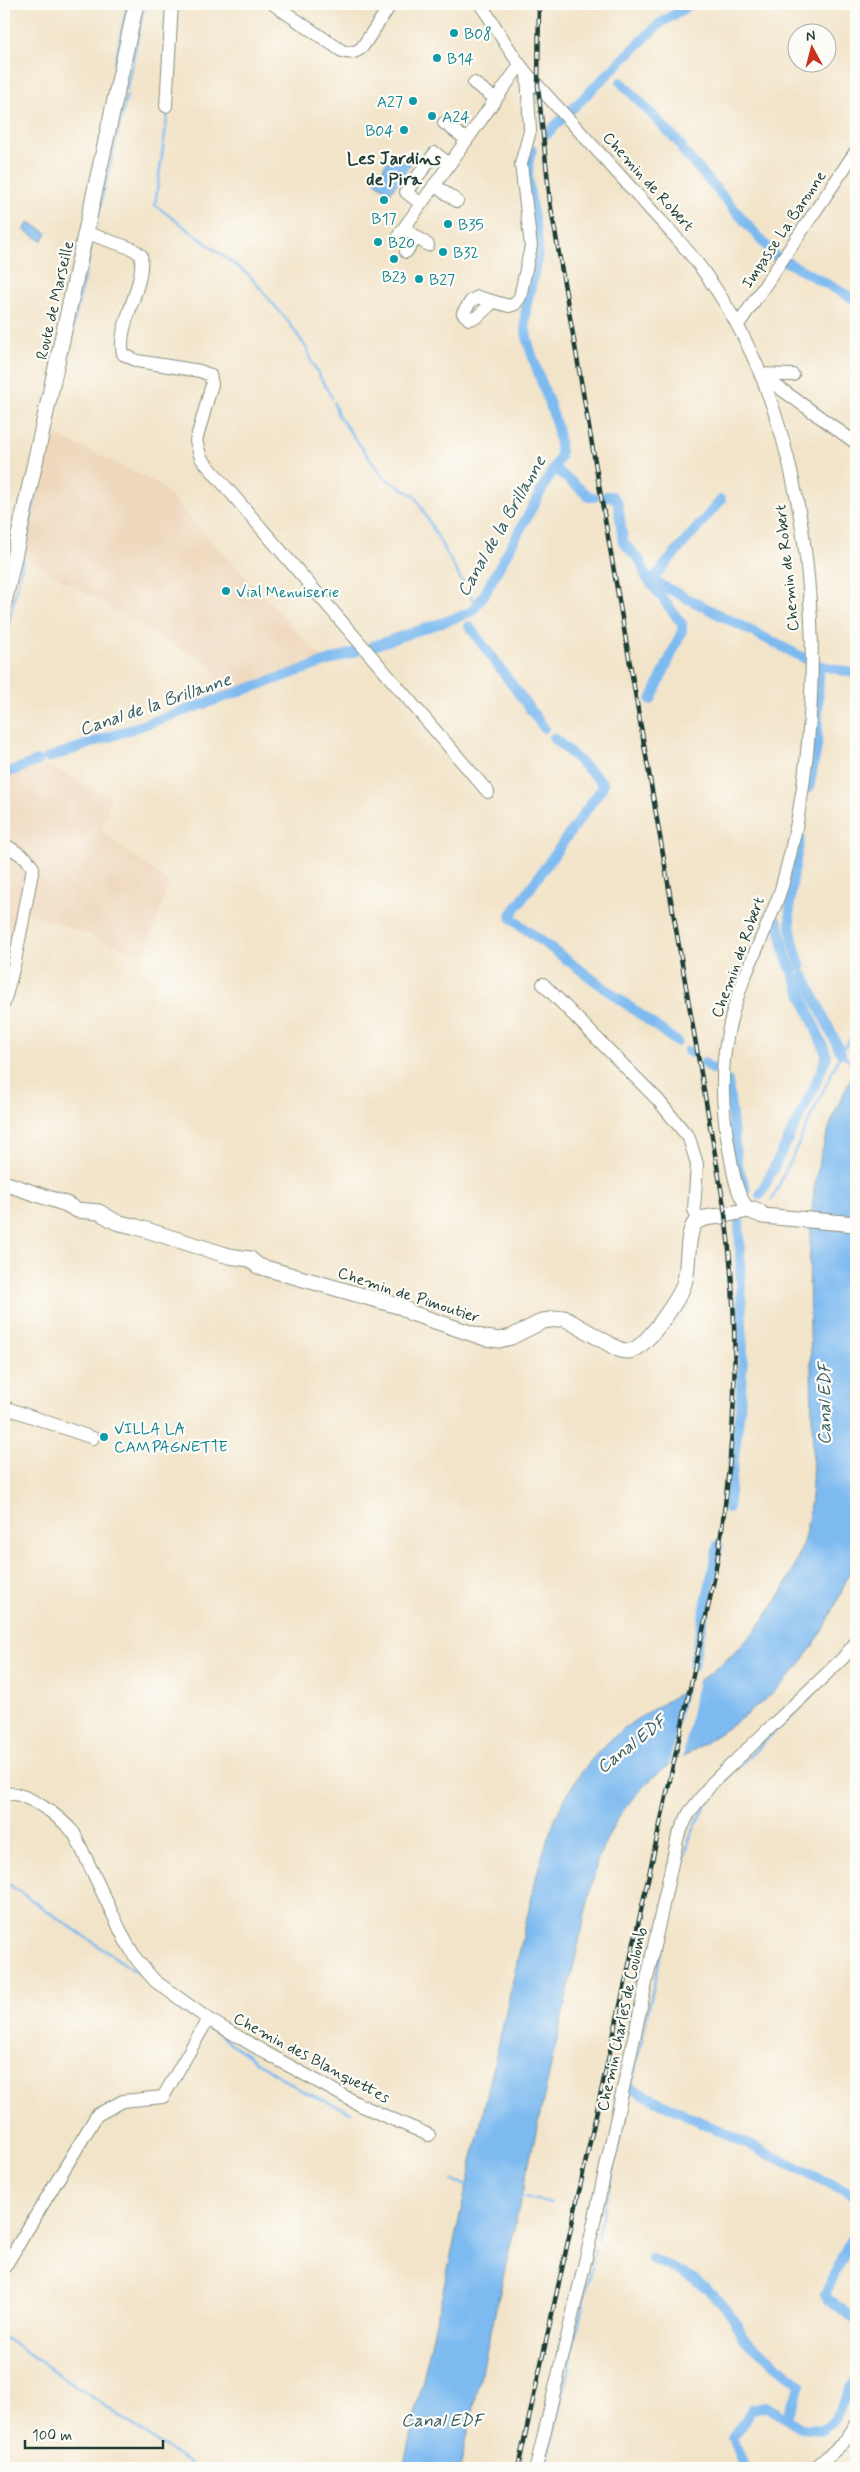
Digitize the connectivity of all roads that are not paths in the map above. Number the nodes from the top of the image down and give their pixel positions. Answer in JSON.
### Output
{"nodes":[{"id":1,"x":136,"y":4,"type":"edge"},
{"id":2,"x":172,"y":4,"type":"edge"},
{"id":3,"x":273,"y":4,"type":"edge"},
{"id":4,"x":391,"y":4,"type":"edge"},
{"id":5,"x":480,"y":4,"type":"edge"},
{"id":6,"x":524,"y":69,"type":"junction"},
{"id":7,"x":474,"y":83,"type":"dead end"},
{"id":8,"x":496,"y":99,"type":"junction"},
{"id":9,"x":166,"y":106,"type":"dead end"},
{"id":10,"x":444,"y":123,"type":"dead end"},
{"id":11,"x":467,"y":140,"type":"junction"},
{"id":12,"x":856,"y":151,"type":"edge"},
{"id":13,"x":450,"y":164,"type":"junction"},
{"id":14,"x":434,"y":185,"type":"junction"},
{"id":15,"x":457,"y":201,"type":"dead end"},
{"id":16,"x":422,"y":204,"type":"junction"},
{"id":17,"x":87,"y":233,"type":"junction"},
{"id":18,"x":417,"y":237,"type":"junction"},
{"id":19,"x":428,"y":245,"type":"dead end"},
{"id":20,"x":406,"y":252,"type":"dead end"},
{"id":21,"x":463,"y":311,"type":"dead end"},
{"id":22,"x":738,"y":325,"type":"junction"},
{"id":23,"x":760,"y":374,"type":"junction"},
{"id":24,"x":793,"y":375,"type":"dead end"},
{"id":25,"x":856,"y":443,"type":"edge"},
{"id":26,"x":4,"y":604,"type":"edge"},
{"id":27,"x":488,"y":792,"type":"dead end"},
{"id":28,"x":4,"y":844,"type":"edge"},
{"id":29,"x":542,"y":984,"type":"dead end"},
{"id":30,"x":4,"y":1003,"type":"edge"},
{"id":31,"x":4,"y":1183,"type":"edge"},
{"id":32,"x":751,"y":1206,"type":"junction"},
{"id":33,"x":700,"y":1220,"type":"junction"},
{"id":34,"x":856,"y":1224,"type":"edge"},
{"id":35,"x":4,"y":1407,"type":"edge"},
{"id":36,"x":93,"y":1438,"type":"dead end"},
{"id":37,"x":856,"y":1642,"type":"edge"},
{"id":38,"x":4,"y":1794,"type":"edge"},
{"id":39,"x":208,"y":2019,"type":"junction"},
{"id":40,"x":429,"y":2135,"type":"dead end"},
{"id":41,"x":4,"y":2268,"type":"edge"},
{"id":42,"x":856,"y":2425,"type":"edge"},
{"id":43,"x":536,"y":2468,"type":"edge"},
{"id":44,"x":815,"y":2468,"type":"edge"}],
"edges":[{"from":1,"to":17,"type":"main road","name":"Route de Marseille"},
{"from":2,"to":9,"type":"street"},
{"from":3,"to":4,"type":"street"},
{"from":5,"to":6,"type":"street","name":"Chemin de Robert"},
{"from":6,"to":8,"type":"street"},
{"from":6,"to":21,"type":"street"},
{"from":6,"to":22,"type":"street","name":"Chemin de Robert"},
{"from":7,"to":8,"type":"street"},
{"from":8,"to":11,"type":"street"},
{"from":10,"to":11,"type":"street"},
{"from":11,"to":13,"type":"street"},
{"from":12,"to":22,"type":"street","name":"Impasse La Baronne"},
{"from":13,"to":14,"type":"street"},
{"from":13,"to":16,"type":"street"},
{"from":14,"to":15,"type":"street"},
{"from":14,"to":16,"type":"street"},
{"from":16,"to":18,"type":"street"},
{"from":17,"to":26,"type":"main road","name":"Route de Marseille"},
{"from":17,"to":27,"type":"street"},
{"from":18,"to":19,"type":"street"},
{"from":18,"to":20,"type":"street"},
{"from":22,"to":23,"type":"street","name":"Chemin de Robert"},
{"from":23,"to":24,"type":"street"},
{"from":23,"to":25,"type":"street"},
{"from":23,"to":32,"type":"street","name":"Chemin de Robert"},
{"from":28,"to":30,"type":"street"},
{"from":29,"to":33,"type":"street"},
{"from":31,"to":33,"type":"main road","name":"Chemin de Pimoutier"},
{"from":32,"to":33,"type":"main road"},
{"from":32,"to":34,"type":"main road"},
{"from":35,"to":36,"type":"street"},
{"from":37,"to":43,"type":"street","name":"Chemin Charles de Coulomb"},
{"from":38,"to":39,"type":"street","name":"Chemin des Blanquettes"},
{"from":39,"to":40,"type":"street","name":"Chemin des Blanquettes"},
{"from":39,"to":41,"type":"street"},
{"from":42,"to":44,"type":"street"}]}
